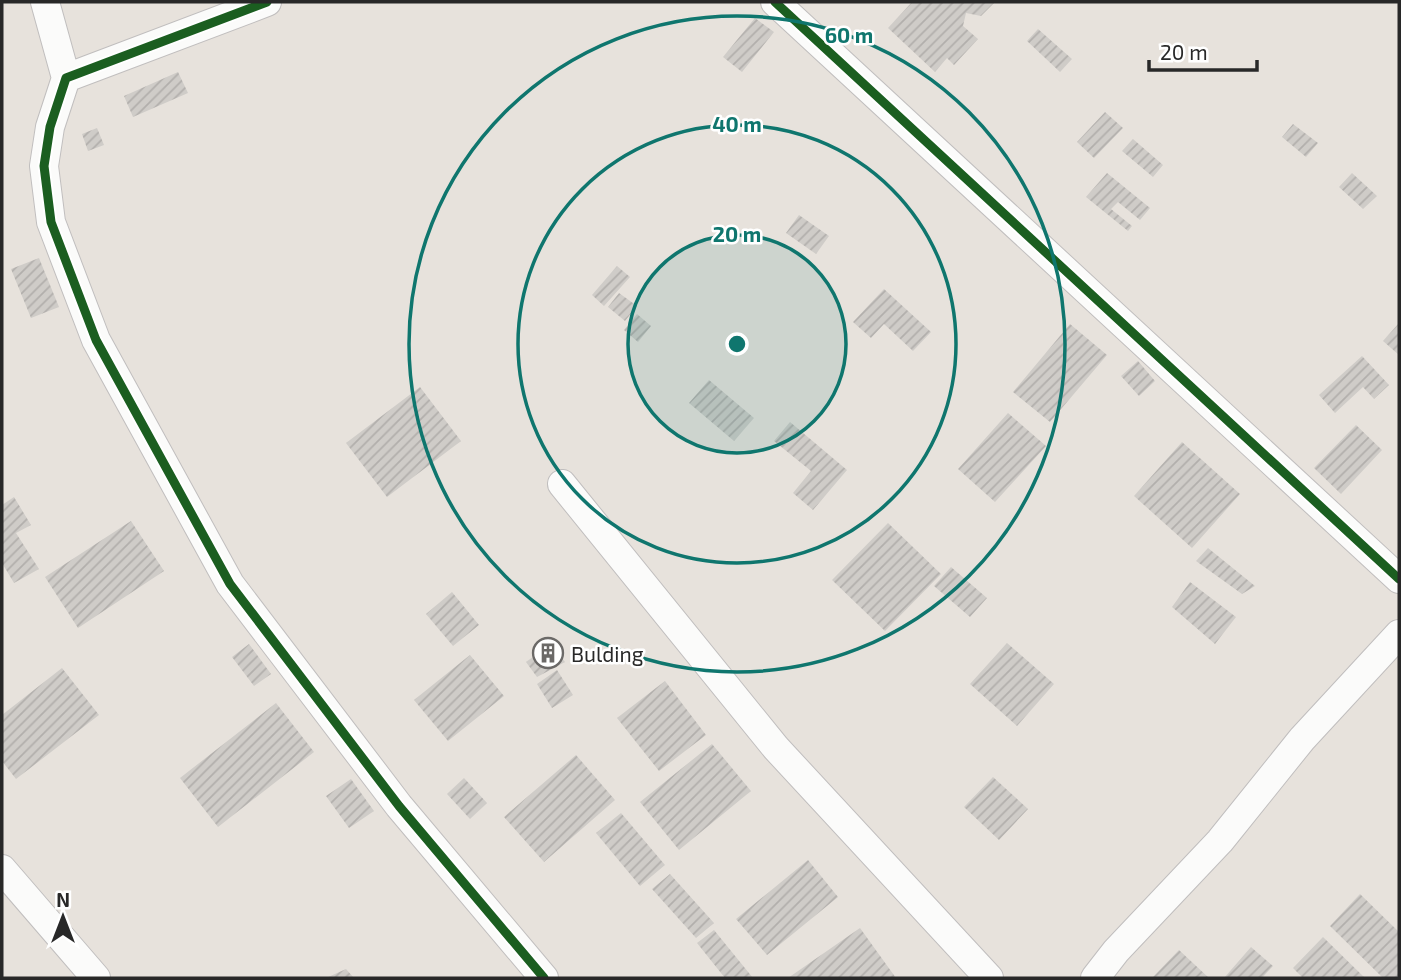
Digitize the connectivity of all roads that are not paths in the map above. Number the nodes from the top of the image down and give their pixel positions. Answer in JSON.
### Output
{"nodes":[{"id":1,"x":45,"y":2,"type":"edge"},
{"id":2,"x":267,"y":2,"type":"edge"},
{"id":3,"x":775,"y":2,"type":"edge"},
{"id":4,"x":66,"y":78,"type":"junction"},
{"id":5,"x":562,"y":484,"type":"dead end"},
{"id":6,"x":1399,"y":579,"type":"edge"},
{"id":7,"x":1399,"y":634,"type":"edge"},
{"id":8,"x":2,"y":869,"type":"edge"},
{"id":9,"x":96,"y":978,"type":"edge"},
{"id":10,"x":544,"y":978,"type":"edge"},
{"id":11,"x":989,"y":978,"type":"edge"},
{"id":12,"x":1095,"y":978,"type":"edge"}],
"edges":[{"from":1,"to":4,"type":"street"},
{"from":2,"to":4,"type":"street"},
{"from":3,"to":6,"type":"street"},
{"from":4,"to":10,"type":"street"},
{"from":5,"to":11,"type":"street"},
{"from":7,"to":12,"type":"street"},
{"from":8,"to":9,"type":"street"}]}
